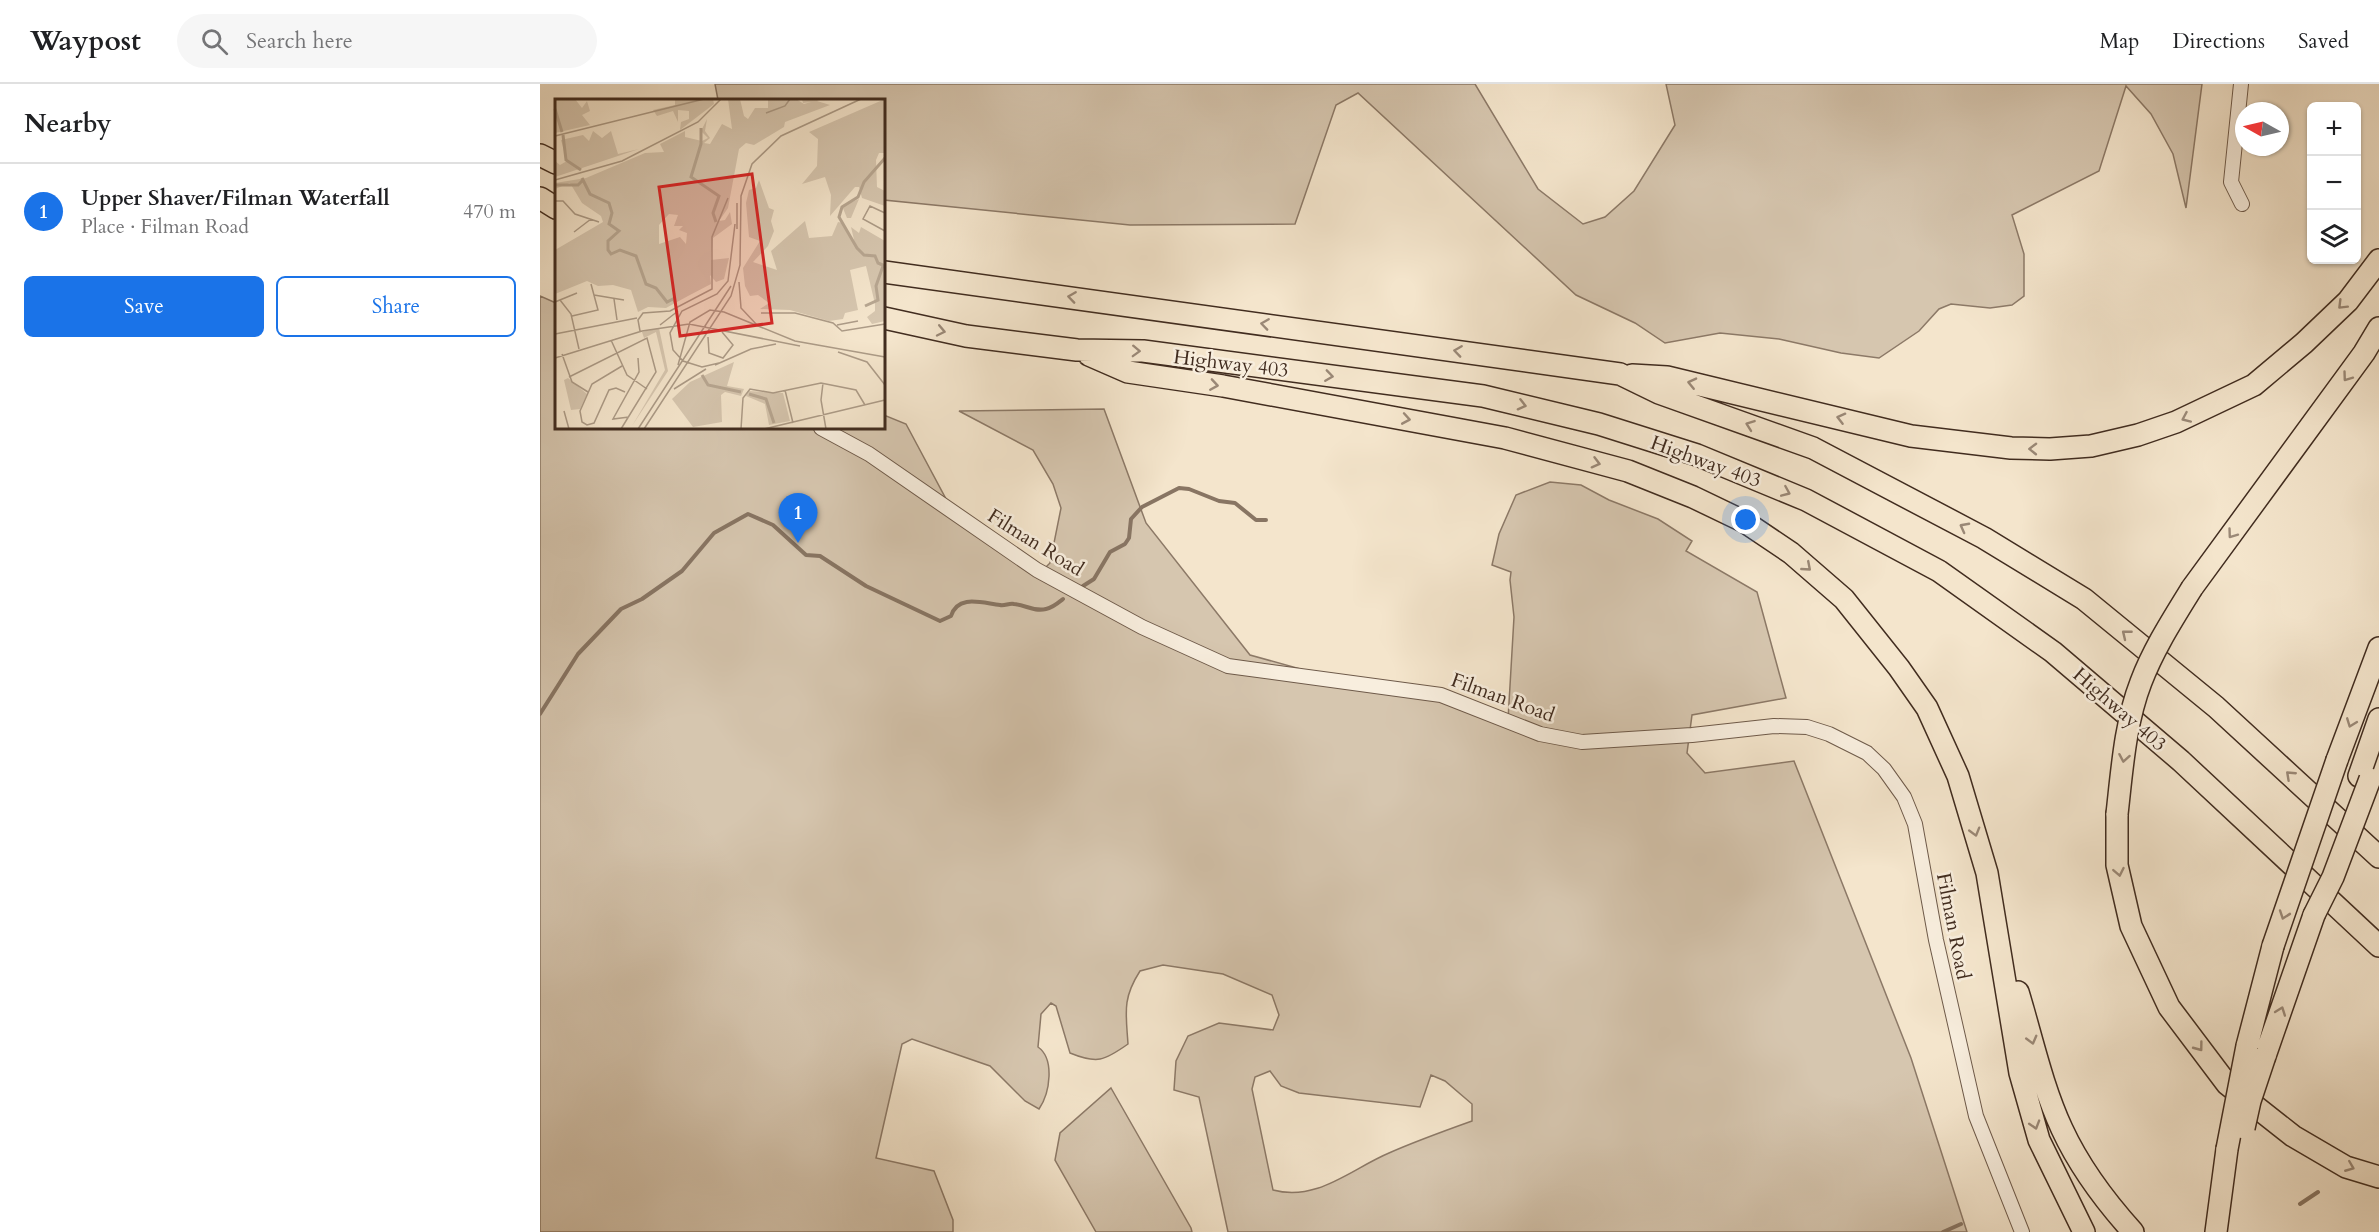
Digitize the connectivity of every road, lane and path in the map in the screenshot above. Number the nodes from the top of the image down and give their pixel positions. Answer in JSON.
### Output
{"nodes":[{"id":1,"x":2241,"y":84,"type":"edge"},
{"id":2,"x":540,"y":155,"type":"edge"},
{"id":3,"x":555,"y":163,"type":"edge"},
{"id":4,"x":540,"y":198,"type":"edge"},
{"id":5,"x":2242,"y":204,"type":"dead end"},
{"id":6,"x":555,"y":207,"type":"edge"},
{"id":7,"x":2379,"y":260,"type":"edge"},
{"id":8,"x":885,"y":272,"type":"edge"},
{"id":9,"x":885,"y":318,"type":"edge"},
{"id":10,"x":2379,"y":328,"type":"edge"},
{"id":11,"x":1077,"y":350,"type":"junction"},
{"id":12,"x":1620,"y":374,"type":"junction"},
{"id":13,"x":823,"y":429,"type":"edge"},
{"id":14,"x":2379,"y":648,"type":"edge"},
{"id":15,"x":2379,"y":719,"type":"edge"},
{"id":16,"x":2379,"y":759,"type":"edge"},
{"id":17,"x":2365,"y":777,"type":"junction"},
{"id":18,"x":2330,"y":813,"type":"junction"},
{"id":19,"x":2379,"y":842,"type":"edge"},
{"id":20,"x":2379,"y":857,"type":"edge"},
{"id":21,"x":1996,"y":923,"type":"junction"},
{"id":22,"x":2379,"y":946,"type":"edge"},
{"id":23,"x":2256,"y":1051,"type":"junction"},
{"id":24,"x":2233,"y":1152,"type":"junction"},
{"id":25,"x":2379,"y":1178,"type":"edge"},
{"id":26,"x":2020,"y":1227,"type":"edge"},
{"id":27,"x":2084,"y":1232,"type":"edge"},
{"id":28,"x":2133,"y":1232,"type":"edge"},
{"id":29,"x":2216,"y":1232,"type":"edge"},
{"id":30,"x":2228,"y":1232,"type":"edge"}],
"edges":[{"from":1,"to":5,"type":"street"},
{"from":2,"to":3,"type":"highway"},
{"from":4,"to":6,"type":"highway"},
{"from":7,"to":12,"type":"highway","one_way":true},
{"from":12,"to":8,"type":"highway","one_way":true},
{"from":9,"to":11,"type":"highway","name":"Highway 403","one_way":true},
{"from":10,"to":25,"type":"highway","one_way":true,"bridge":true},
{"from":11,"to":21,"type":"highway","one_way":true},
{"from":11,"to":22,"type":"highway","name":"Highway 403","one_way":true},
{"from":18,"to":12,"type":"highway","one_way":true},
{"from":13,"to":26,"type":"street","name":"Filman Road"},
{"from":14,"to":23,"type":"highway","one_way":true,"bridge":true},
{"from":15,"to":17,"type":"highway"},
{"from":16,"to":17,"type":"highway"},
{"from":23,"to":17,"type":"highway","one_way":true,"bridge":true},
{"from":18,"to":19,"type":"highway"},
{"from":18,"to":20,"type":"highway"},
{"from":21,"to":27,"type":"highway","one_way":true},
{"from":21,"to":28,"type":"highway","one_way":true},
{"from":23,"to":24,"type":"highway","bridge":true},
{"from":24,"to":29,"type":"highway"},
{"from":24,"to":30,"type":"highway"}]}
